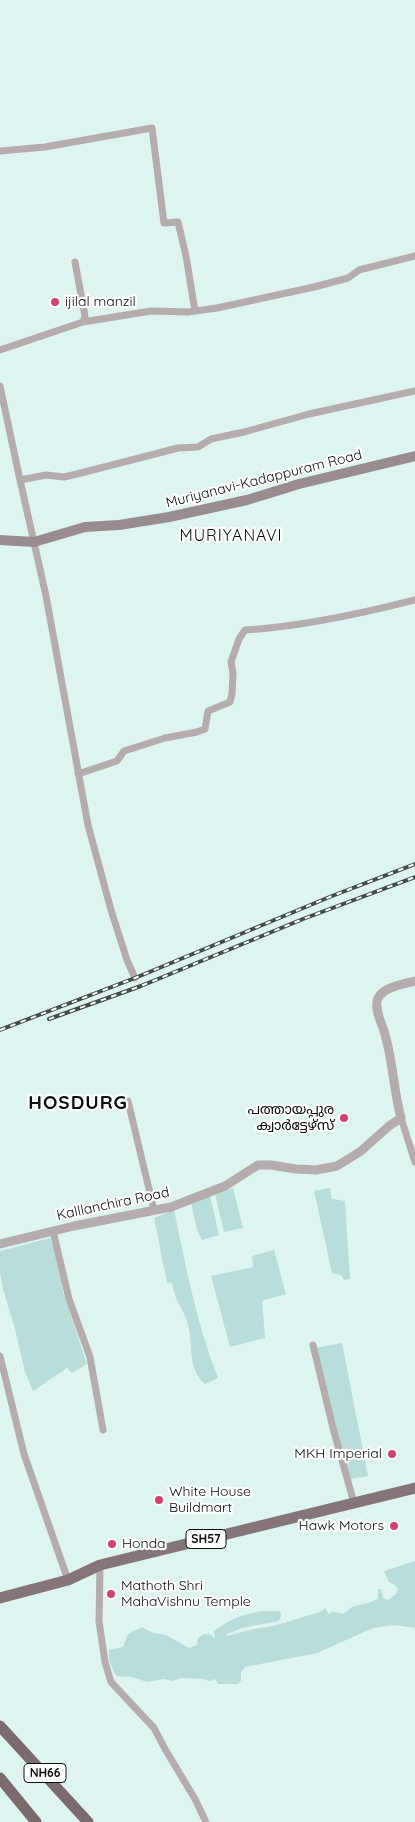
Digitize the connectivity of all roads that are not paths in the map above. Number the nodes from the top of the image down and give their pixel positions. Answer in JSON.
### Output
{"nodes":[{"id":1,"x":0,"y":151,"type":"edge"},
{"id":2,"x":415,"y":256,"type":"edge"},
{"id":3,"x":75,"y":262,"type":"dead end"},
{"id":4,"x":195,"y":311,"type":"junction"},
{"id":5,"x":83,"y":322,"type":"junction"},
{"id":6,"x":0,"y":350,"type":"edge"},
{"id":7,"x":0,"y":386,"type":"edge"},
{"id":8,"x":415,"y":391,"type":"edge"},
{"id":9,"x":415,"y":456,"type":"edge"},
{"id":10,"x":20,"y":480,"type":"junction"},
{"id":11,"x":0,"y":540,"type":"edge"},
{"id":12,"x":34,"y":542,"type":"junction"},
{"id":13,"x":415,"y":600,"type":"edge"},
{"id":14,"x":78,"y":774,"type":"junction"},
{"id":15,"x":135,"y":978,"type":"dead end"},
{"id":16,"x":415,"y":981,"type":"edge"},
{"id":17,"x":128,"y":1101,"type":"dead end"},
{"id":18,"x":402,"y":1118,"type":"junction"},
{"id":19,"x":415,"y":1162,"type":"edge"},
{"id":20,"x":154,"y":1210,"type":"junction"},
{"id":21,"x":53,"y":1231,"type":"junction"},
{"id":22,"x":0,"y":1244,"type":"edge"},
{"id":23,"x":313,"y":1345,"type":"dead end"},
{"id":24,"x":0,"y":1356,"type":"edge"},
{"id":25,"x":102,"y":1430,"type":"dead end"},
{"id":26,"x":415,"y":1488,"type":"edge"},
{"id":27,"x":354,"y":1503,"type":"junction"},
{"id":28,"x":100,"y":1565,"type":"junction"},
{"id":29,"x":68,"y":1580,"type":"junction"},
{"id":30,"x":0,"y":1598,"type":"edge"},
{"id":31,"x":0,"y":1726,"type":"edge"},
{"id":32,"x":0,"y":1778,"type":"edge"},
{"id":33,"x":36,"y":1822,"type":"edge"},
{"id":34,"x":88,"y":1822,"type":"edge"},
{"id":35,"x":206,"y":1822,"type":"edge"}],
"edges":[{"from":1,"to":4,"type":"street"},
{"from":2,"to":4,"type":"street"},
{"from":3,"to":5,"type":"street"},
{"from":4,"to":5,"type":"street"},
{"from":5,"to":6,"type":"street"},
{"from":7,"to":10,"type":"street"},
{"from":8,"to":10,"type":"street"},
{"from":9,"to":12,"type":"main road","name":"Muriyanavi-Kadappuram Road"},
{"from":10,"to":12,"type":"street"},
{"from":11,"to":12,"type":"main road","name":"Muriyanavi-Kadappuram Road"},
{"from":12,"to":14,"type":"street"},
{"from":13,"to":14,"type":"street"},
{"from":14,"to":15,"type":"street"},
{"from":16,"to":18,"type":"street"},
{"from":17,"to":20,"type":"street"},
{"from":18,"to":19,"type":"street"},
{"from":18,"to":20,"type":"street","name":"Kalllanchira Road"},
{"from":20,"to":21,"type":"street","name":"Kalllanchira Road"},
{"from":21,"to":22,"type":"street","name":"Kalllanchira Road"},
{"from":21,"to":25,"type":"street"},
{"from":23,"to":27,"type":"street"},
{"from":24,"to":29,"type":"street"},
{"from":26,"to":27,"type":"main road","number":"SH57"},
{"from":27,"to":28,"type":"main road","number":"SH57"},
{"from":28,"to":29,"type":"main road","number":"SH57"},
{"from":28,"to":35,"type":"street"},
{"from":29,"to":30,"type":"main road","number":"SH57"},
{"from":31,"to":34,"type":"highway","number":"NH66"},
{"from":32,"to":33,"type":"highway","number":"NH66"}]}
